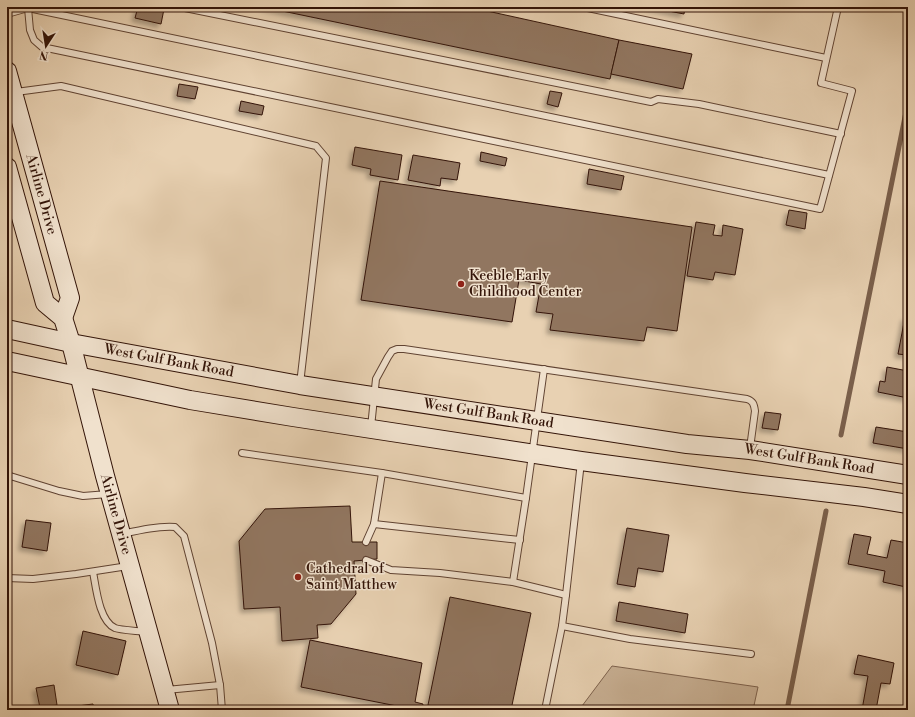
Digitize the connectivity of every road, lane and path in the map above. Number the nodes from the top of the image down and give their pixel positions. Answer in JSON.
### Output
{"nodes":[{"id":1,"x":180,"y":7,"type":"edge"},
{"id":2,"x":583,"y":7,"type":"edge"},
{"id":3,"x":838,"y":7,"type":"edge"},
{"id":4,"x":28,"y":8,"type":"edge"},
{"id":5,"x":7,"y":14,"type":"edge"},
{"id":6,"x":826,"y":58,"type":"junction"},
{"id":7,"x":7,"y":70,"type":"edge"},
{"id":8,"x":13,"y":92,"type":"junction"},
{"id":9,"x":841,"y":134,"type":"junction"},
{"id":10,"x":7,"y":167,"type":"edge"},
{"id":11,"x":829,"y":175,"type":"junction"},
{"id":12,"x":63,"y":318,"type":"junction"},
{"id":13,"x":7,"y":329,"type":"edge"},
{"id":14,"x":71,"y":343,"type":"junction"},
{"id":15,"x":8,"y":367,"type":"edge"},
{"id":16,"x":544,"y":369,"type":"junction"},
{"id":17,"x":79,"y":376,"type":"junction"},
{"id":18,"x":300,"y":385,"type":"junction"},
{"id":19,"x":374,"y":396,"type":"junction"},
{"id":20,"x":537,"y":421,"type":"junction"},
{"id":21,"x":371,"y":429,"type":"junction"},
{"id":22,"x":750,"y":450,"type":"junction"},
{"id":23,"x":242,"y":453,"type":"dead end"},
{"id":24,"x":533,"y":454,"type":"junction"},
{"id":25,"x":581,"y":461,"type":"junction"},
{"id":26,"x":382,"y":473,"type":"junction"},
{"id":27,"x":7,"y":475,"type":"edge"},
{"id":28,"x":908,"y":475,"type":"edge"},
{"id":29,"x":110,"y":493,"type":"junction"},
{"id":30,"x":526,"y":498,"type":"junction"},
{"id":31,"x":908,"y":504,"type":"edge"},
{"id":32,"x":374,"y":524,"type":"junction"},
{"id":33,"x":121,"y":534,"type":"junction"},
{"id":34,"x":520,"y":540,"type":"junction"},
{"id":35,"x":366,"y":542,"type":"dead end"},
{"id":36,"x":366,"y":560,"type":"dead end"},
{"id":37,"x":129,"y":565,"type":"junction"},
{"id":38,"x":93,"y":572,"type":"junction"},
{"id":39,"x":7,"y":578,"type":"edge"},
{"id":40,"x":513,"y":582,"type":"junction"},
{"id":41,"x":566,"y":595,"type":"junction"},
{"id":42,"x":562,"y":626,"type":"junction"},
{"id":43,"x":148,"y":632,"type":"junction"},
{"id":44,"x":751,"y":654,"type":"dead end"},
{"id":45,"x":220,"y":685,"type":"junction"},
{"id":46,"x":164,"y":690,"type":"junction"},
{"id":47,"x":170,"y":710,"type":"edge"},
{"id":48,"x":222,"y":710,"type":"edge"},
{"id":49,"x":545,"y":710,"type":"edge"}],
"edges":[{"from":1,"to":9,"type":"lane"},
{"from":2,"to":6,"type":"lane"},
{"from":3,"to":6,"type":"lane"},
{"from":4,"to":5,"type":"lane"},
{"from":4,"to":11,"type":"lane"},
{"from":4,"to":11,"type":"lane"},
{"from":6,"to":9,"type":"lane"},
{"from":7,"to":8,"type":"main road","name":"Airline Drive"},
{"from":8,"to":12,"type":"main road","name":"Airline Drive"},
{"from":8,"to":18,"type":"lane"},
{"from":9,"to":11,"type":"lane"},
{"from":10,"to":12,"type":"main road","name":"Airline Drive"},
{"from":12,"to":14,"type":"main road","name":"Airline Drive"},
{"from":13,"to":14,"type":"main road","name":"West Gulf Bank Road"},
{"from":14,"to":17,"type":"main road","name":"Airline Drive"},
{"from":14,"to":18,"type":"main road","name":"West Gulf Bank Road"},
{"from":15,"to":17,"type":"main road","name":"West Gulf Bank Road"},
{"from":16,"to":19,"type":"lane"},
{"from":16,"to":20,"type":"lane"},
{"from":16,"to":22,"type":"lane"},
{"from":17,"to":21,"type":"main road","name":"West Gulf Bank Road"},
{"from":17,"to":29,"type":"main road","name":"Airline Drive"},
{"from":18,"to":19,"type":"main road","name":"West Gulf Bank Road"},
{"from":19,"to":20,"type":"main road","name":"West Gulf Bank Road"},
{"from":19,"to":21,"type":"lane"},
{"from":20,"to":22,"type":"main road","name":"West Gulf Bank Road"},
{"from":20,"to":24,"type":"lane"},
{"from":21,"to":24,"type":"main road","name":"West Gulf Bank Road"},
{"from":22,"to":28,"type":"main road","name":"West Gulf Bank Road"},
{"from":23,"to":26,"type":"lane"},
{"from":24,"to":25,"type":"main road","name":"West Gulf Bank Road"},
{"from":24,"to":30,"type":"lane"},
{"from":25,"to":31,"type":"main road","name":"West Gulf Bank Road"},
{"from":25,"to":41,"type":"lane"},
{"from":26,"to":30,"type":"lane"},
{"from":26,"to":32,"type":"lane"},
{"from":27,"to":29,"type":"lane"},
{"from":29,"to":33,"type":"main road","name":"Airline Drive"},
{"from":30,"to":34,"type":"lane"},
{"from":32,"to":34,"type":"lane"},
{"from":32,"to":35,"type":"lane"},
{"from":33,"to":37,"type":"main road","name":"Airline Drive"},
{"from":33,"to":45,"type":"lane"},
{"from":34,"to":40,"type":"lane"},
{"from":36,"to":40,"type":"lane"},
{"from":37,"to":38,"type":"lane"},
{"from":37,"to":43,"type":"main road","name":"Airline Drive"},
{"from":38,"to":39,"type":"lane"},
{"from":38,"to":43,"type":"lane"},
{"from":40,"to":41,"type":"lane"},
{"from":41,"to":42,"type":"lane"},
{"from":42,"to":44,"type":"lane"},
{"from":42,"to":49,"type":"lane"},
{"from":43,"to":46,"type":"main road","name":"Airline Drive"},
{"from":45,"to":46,"type":"lane"},
{"from":45,"to":48,"type":"lane"},
{"from":46,"to":47,"type":"main road","name":"Airline Drive"}]}
